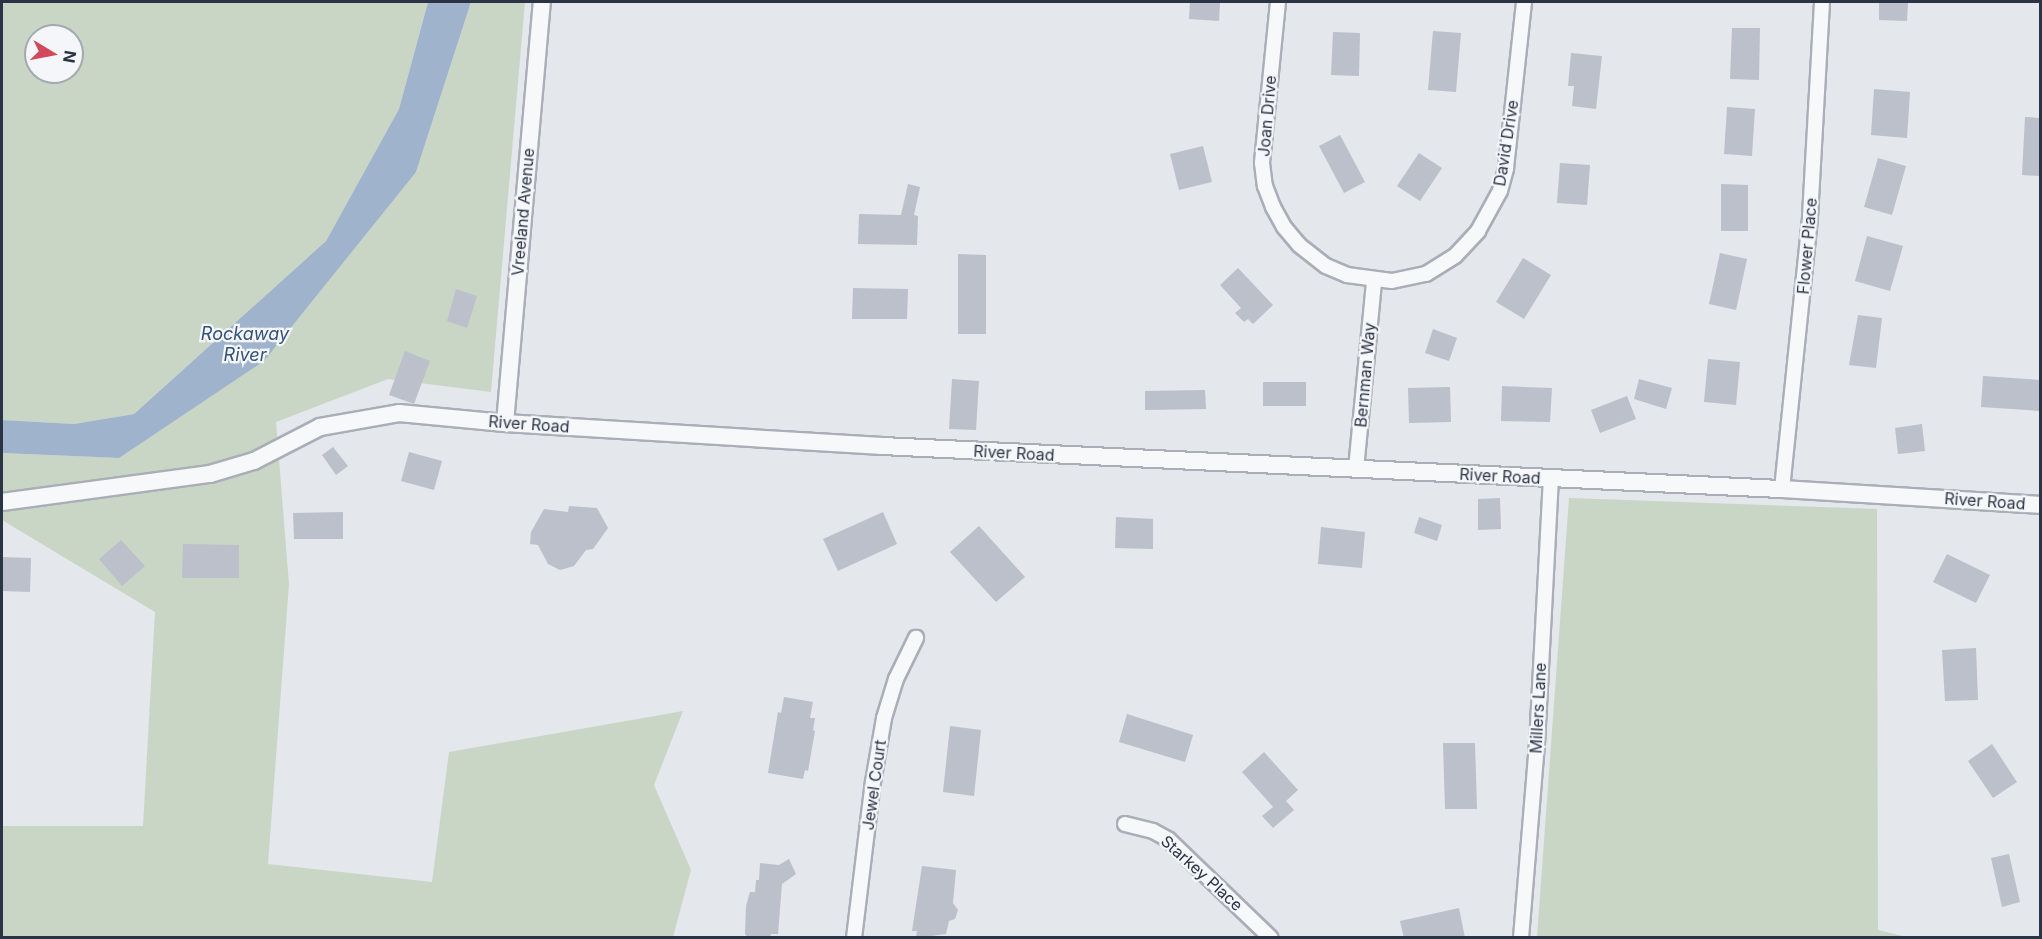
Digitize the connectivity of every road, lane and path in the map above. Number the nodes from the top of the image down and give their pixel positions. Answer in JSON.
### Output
{"nodes":[{"id":1,"x":542,"y":2,"type":"edge"},
{"id":2,"x":1278,"y":2,"type":"edge"},
{"id":3,"x":1524,"y":2,"type":"edge"},
{"id":4,"x":1822,"y":2,"type":"edge"},
{"id":5,"x":1374,"y":281,"type":"junction"},
{"id":6,"x":505,"y":423,"type":"junction"},
{"id":7,"x":1356,"y":469,"type":"junction"},
{"id":8,"x":1551,"y":478,"type":"junction"},
{"id":9,"x":1782,"y":489,"type":"junction"},
{"id":10,"x":2,"y":502,"type":"edge"},
{"id":11,"x":2040,"y":505,"type":"edge"},
{"id":12,"x":916,"y":638,"type":"dead end"},
{"id":13,"x":1125,"y":824,"type":"dead end"},
{"id":14,"x":854,"y":938,"type":"edge"},
{"id":15,"x":1271,"y":938,"type":"edge"},
{"id":16,"x":1521,"y":938,"type":"edge"}],
"edges":[{"from":1,"to":6,"type":"street","name":"Vreeland Avenue"},
{"from":2,"to":5,"type":"street","name":"Joan Drive"},
{"from":3,"to":5,"type":"street","name":"David Drive"},
{"from":4,"to":9,"type":"street","name":"Flower Place"},
{"from":5,"to":7,"type":"street","name":"Bernman Way"},
{"from":6,"to":7,"type":"street","name":"River Road"},
{"from":6,"to":10,"type":"street","name":"River Road"},
{"from":7,"to":8,"type":"street","name":"River Road"},
{"from":8,"to":9,"type":"street","name":"River Road"},
{"from":8,"to":16,"type":"street","name":"Millers Lane"},
{"from":9,"to":11,"type":"street","name":"River Road"},
{"from":12,"to":14,"type":"street","name":"Jewel Court"},
{"from":13,"to":15,"type":"street","name":"Starkey Place"}]}
